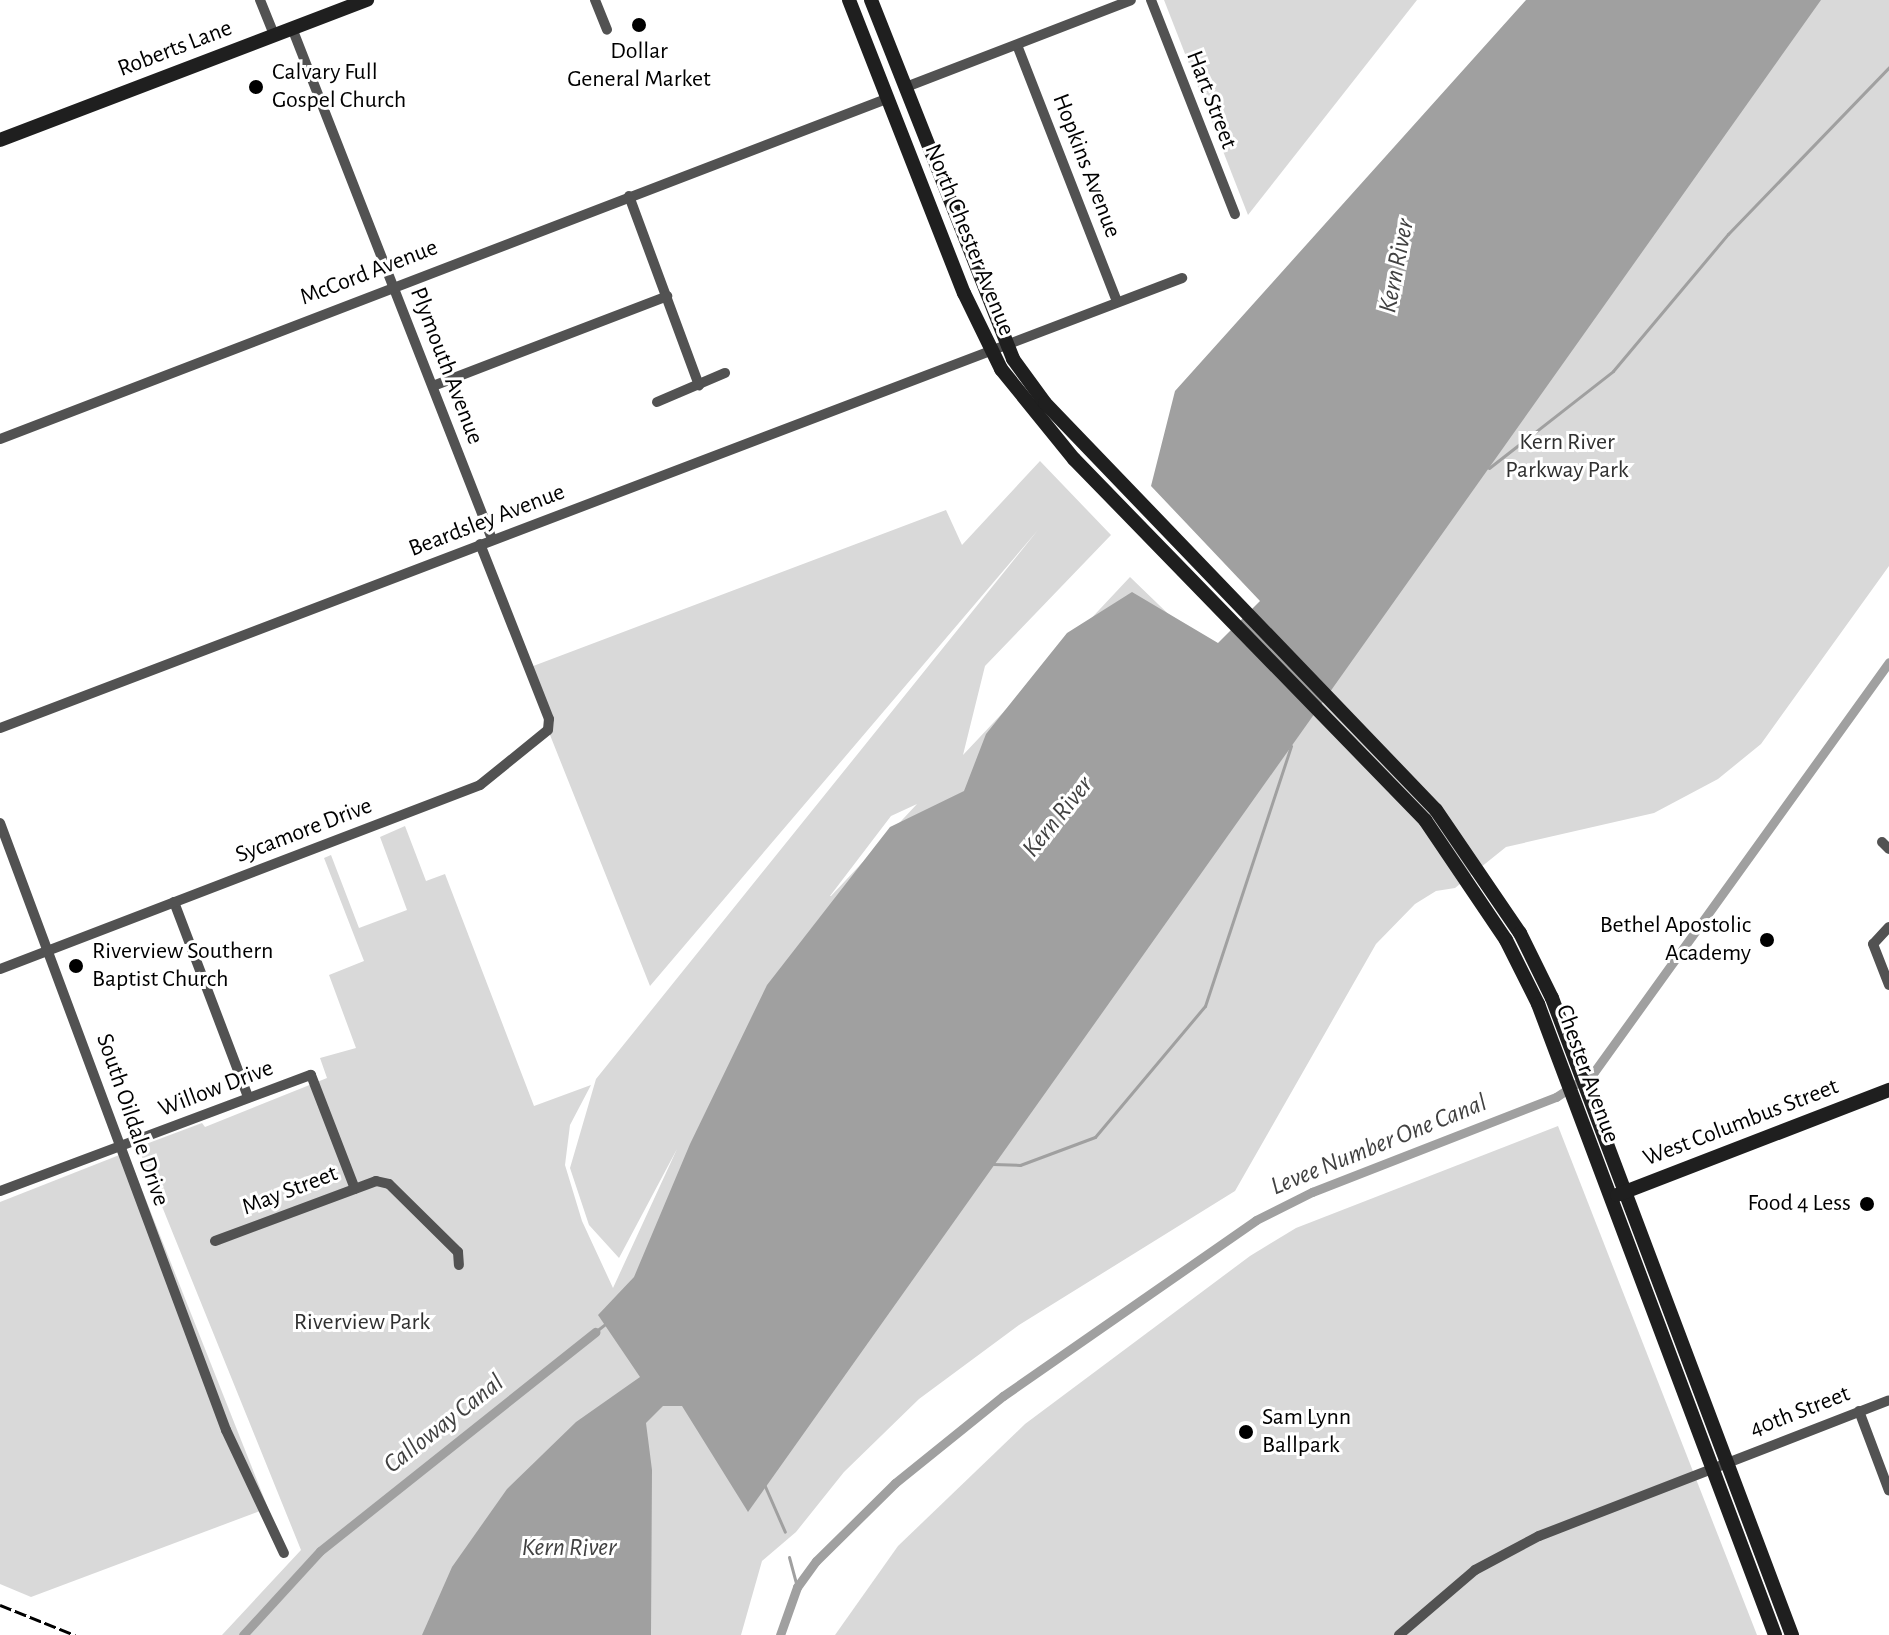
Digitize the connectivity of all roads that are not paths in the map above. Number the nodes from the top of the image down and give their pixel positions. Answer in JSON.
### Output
{"nodes":[{"id":1,"x":260,"y":0,"type":"edge"},
{"id":2,"x":367,"y":0,"type":"edge"},
{"id":3,"x":595,"y":0,"type":"edge"},
{"id":4,"x":849,"y":0,"type":"edge"},
{"id":5,"x":871,"y":0,"type":"edge"},
{"id":6,"x":1131,"y":0,"type":"edge"},
{"id":7,"x":1151,"y":0,"type":"edge"},
{"id":8,"x":292,"y":28,"type":"junction"},
{"id":9,"x":607,"y":30,"type":"dead end"},
{"id":10,"x":274,"y":35,"type":"junction"},
{"id":11,"x":1017,"y":45,"type":"junction"},
{"id":12,"x":877,"y":67,"type":"junction"},
{"id":13,"x":906,"y":87,"type":"junction"},
{"id":14,"x":889,"y":98,"type":"junction"},
{"id":15,"x":923,"y":130,"type":"junction"},
{"id":16,"x":0,"y":140,"type":"edge"},
{"id":17,"x":629,"y":196,"type":"junction"},
{"id":18,"x":1235,"y":214,"type":"dead end"},
{"id":19,"x":1182,"y":278,"type":"dead end"},
{"id":20,"x":394,"y":287,"type":"junction"},
{"id":21,"x":667,"y":296,"type":"junction"},
{"id":22,"x":1117,"y":302,"type":"junction"},
{"id":23,"x":1005,"y":343,"type":"junction"},
{"id":24,"x":988,"y":349,"type":"junction"},
{"id":25,"x":725,"y":373,"type":"dead end"},
{"id":26,"x":699,"y":385,"type":"junction"},
{"id":27,"x":433,"y":386,"type":"junction"},
{"id":28,"x":657,"y":402,"type":"dead end"},
{"id":29,"x":0,"y":439,"type":"edge"},
{"id":30,"x":492,"y":539,"type":"junction"},
{"id":31,"x":480,"y":544,"type":"junction"},
{"id":32,"x":1242,"y":608,"type":"joint"},
{"id":33,"x":1221,"y":610,"type":"joint"},
{"id":34,"x":0,"y":728,"type":"edge"},
{"id":35,"x":0,"y":823,"type":"edge"},
{"id":36,"x":174,"y":902,"type":"junction"},
{"id":37,"x":1889,"y":927,"type":"edge"},
{"id":38,"x":50,"y":950,"type":"junction"},
{"id":39,"x":0,"y":969,"type":"edge"},
{"id":40,"x":1889,"y":985,"type":"edge"},
{"id":41,"x":311,"y":1075,"type":"joint"},
{"id":42,"x":1889,"y":1090,"type":"edge"},
{"id":43,"x":248,"y":1097,"type":"junction"},
{"id":44,"x":120,"y":1147,"type":"junction"},
{"id":45,"x":355,"y":1189,"type":"junction"},
{"id":46,"x":0,"y":1191,"type":"edge"},
{"id":47,"x":1625,"y":1192,"type":"junction"},
{"id":48,"x":1610,"y":1198,"type":"junction"},
{"id":49,"x":215,"y":1241,"type":"dead end"},
{"id":50,"x":459,"y":1265,"type":"dead end"},
{"id":51,"x":1889,"y":1400,"type":"edge"},
{"id":52,"x":1859,"y":1411,"type":"junction"},
{"id":53,"x":1725,"y":1462,"type":"junction"},
{"id":54,"x":1710,"y":1468,"type":"junction"},
{"id":55,"x":1889,"y":1491,"type":"edge"},
{"id":56,"x":284,"y":1553,"type":"dead end"},
{"id":57,"x":1399,"y":1635,"type":"edge"},
{"id":58,"x":1775,"y":1635,"type":"edge"},
{"id":59,"x":1792,"y":1635,"type":"edge"}],
"edges":[{"from":1,"to":10,"type":"street"},
{"from":2,"to":8,"type":"main road","name":"Roberts Lane"},
{"from":3,"to":9,"type":"street"},
{"from":4,"to":12,"type":"main road","name":"North Chester Avenue"},
{"from":5,"to":13,"type":"main road","name":"North Chester Avenue"},
{"from":6,"to":11,"type":"street"},
{"from":7,"to":18,"type":"street","name":"Hart Street"},
{"from":8,"to":10,"type":"main road","name":"Roberts Lane"},
{"from":8,"to":20,"type":"street","name":"Plymouth Avenue"},
{"from":10,"to":16,"type":"main road","name":"Roberts Lane"},
{"from":11,"to":13,"type":"street"},
{"from":11,"to":22,"type":"street","name":"Hopkins Avenue"},
{"from":12,"to":13,"type":"main road"},
{"from":12,"to":14,"type":"main road","name":"North Chester Avenue"},
{"from":13,"to":15,"type":"main road","name":"North Chester Avenue"},
{"from":14,"to":15,"type":"main road"},
{"from":14,"to":17,"type":"street","name":"McCord Avenue"},
{"from":14,"to":24,"type":"main road","name":"North Chester Avenue"},
{"from":15,"to":23,"type":"main road","name":"North Chester Avenue"},
{"from":17,"to":20,"type":"street","name":"McCord Avenue"},
{"from":17,"to":21,"type":"street"},
{"from":19,"to":22,"type":"street","name":"Beardsley Avenue"},
{"from":20,"to":27,"type":"street","name":"Plymouth Avenue"},
{"from":20,"to":29,"type":"street","name":"McCord Avenue"},
{"from":21,"to":26,"type":"street"},
{"from":21,"to":27,"type":"street"},
{"from":22,"to":23,"type":"street","name":"Beardsley Avenue"},
{"from":23,"to":24,"type":"street","name":"Beardsley Avenue"},
{"from":23,"to":32,"type":"main road","name":"North Chester Avenue"},
{"from":24,"to":30,"type":"street","name":"Beardsley Avenue"},
{"from":24,"to":33,"type":"main road","name":"North Chester Avenue"},
{"from":25,"to":26,"type":"street"},
{"from":26,"to":28,"type":"street"},
{"from":27,"to":30,"type":"street","name":"Plymouth Avenue"},
{"from":30,"to":31,"type":"street","name":"Beardsley Avenue"},
{"from":31,"to":34,"type":"street","name":"Beardsley Avenue"},
{"from":31,"to":36,"type":"street","name":"Sycamore Drive"},
{"from":32,"to":47,"type":"main road","name":"Chester Avenue"},
{"from":33,"to":48,"type":"main road","name":"Chester Avenue"},
{"from":35,"to":38,"type":"street","name":"South Oildale Drive"},
{"from":36,"to":38,"type":"street","name":"Sycamore Drive"},
{"from":36,"to":43,"type":"street"},
{"from":37,"to":40,"type":"street"},
{"from":38,"to":39,"type":"street","name":"Sycamore Drive"},
{"from":38,"to":44,"type":"street","name":"South Oildale Drive"},
{"from":41,"to":43,"type":"street","name":"Willow Drive"},
{"from":41,"to":45,"type":"street","name":"May Street"},
{"from":42,"to":47,"type":"main road","name":"West Columbus Street"},
{"from":43,"to":44,"type":"street","name":"Willow Drive"},
{"from":44,"to":46,"type":"street","name":"Willow Drive"},
{"from":44,"to":56,"type":"street","name":"South Oildale Drive"},
{"from":45,"to":49,"type":"street","name":"May Street"},
{"from":45,"to":50,"type":"street"},
{"from":47,"to":48,"type":"main road","name":"West Columbus Street"},
{"from":47,"to":53,"type":"main road","name":"Chester Avenue"},
{"from":48,"to":54,"type":"main road","name":"Chester Avenue"},
{"from":51,"to":52,"type":"street","name":"40th Street"},
{"from":52,"to":53,"type":"street","name":"40th Street"},
{"from":52,"to":55,"type":"street"},
{"from":53,"to":54,"type":"street","name":"40th Street"},
{"from":53,"to":59,"type":"main road","name":"Chester Avenue"},
{"from":54,"to":57,"type":"street","name":"40th Street"},
{"from":54,"to":58,"type":"main road","name":"Chester Avenue"}]}
